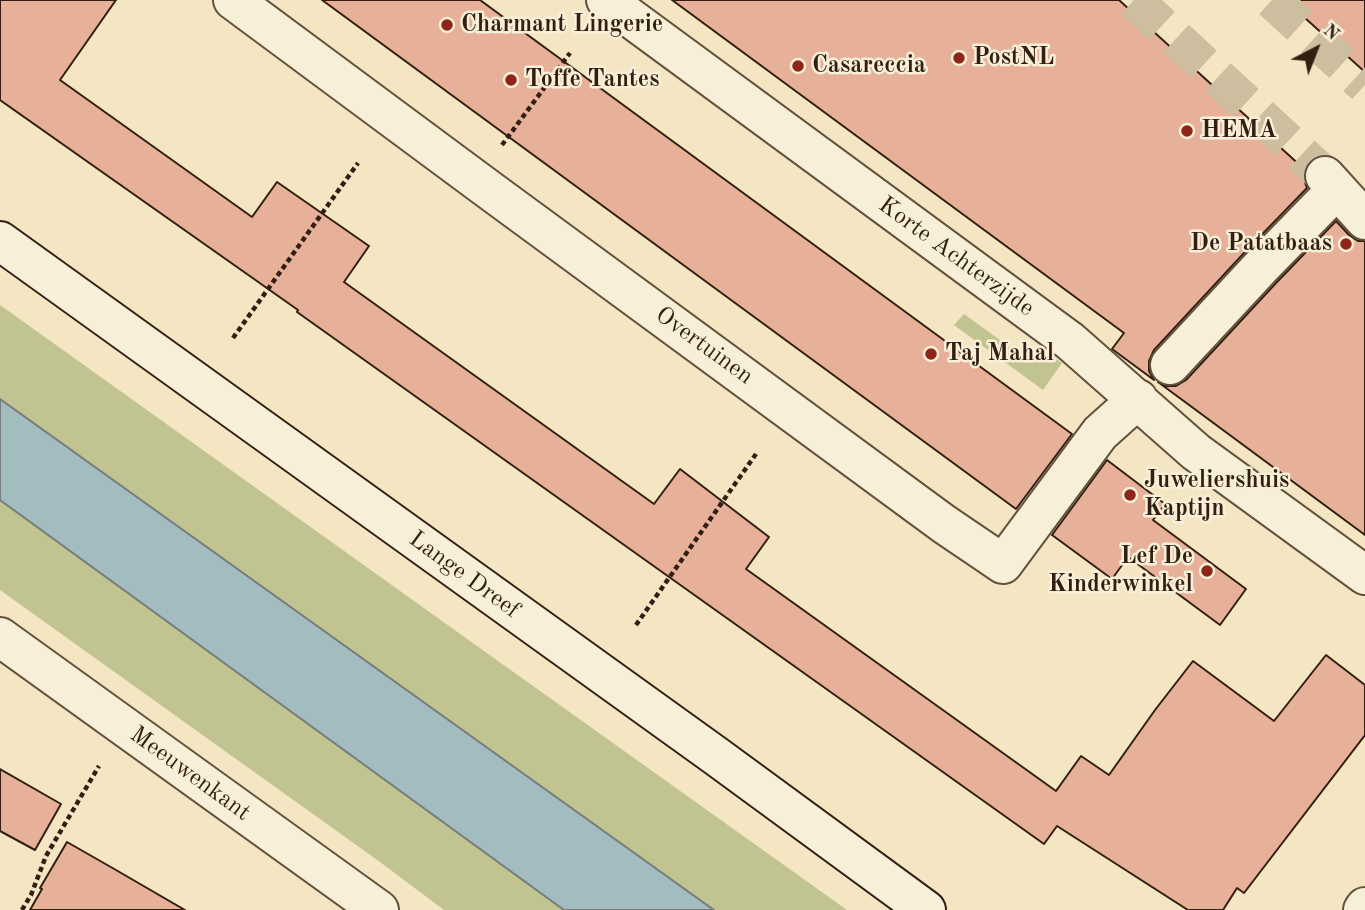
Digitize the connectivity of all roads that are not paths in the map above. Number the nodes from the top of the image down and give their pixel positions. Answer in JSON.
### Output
{"nodes":[{"id":1,"x":233,"y":0,"type":"edge"},
{"id":2,"x":606,"y":0,"type":"edge"},
{"id":3,"x":1365,"y":220,"type":"edge"},
{"id":4,"x":0,"y":241,"type":"edge"},
{"id":5,"x":1170,"y":365,"type":"dead end"},
{"id":6,"x":1138,"y":399,"type":"junction"},
{"id":7,"x":1365,"y":575,"type":"edge"},
{"id":8,"x":0,"y":637,"type":"edge"},
{"id":9,"x":379,"y":910,"type":"edge"},
{"id":10,"x":926,"y":910,"type":"edge"}],
"edges":[{"from":1,"to":6,"type":"street","name":"Overtuinen"},
{"from":2,"to":6,"type":"street","name":"Korte Achterzijde"},
{"from":3,"to":5,"type":"street"},
{"from":4,"to":10,"type":"street","name":"Lange Dreef"},
{"from":6,"to":7,"type":"street","name":"Korte Achterzijde"},
{"from":8,"to":9,"type":"street","name":"Meeuwenkant"}]}
